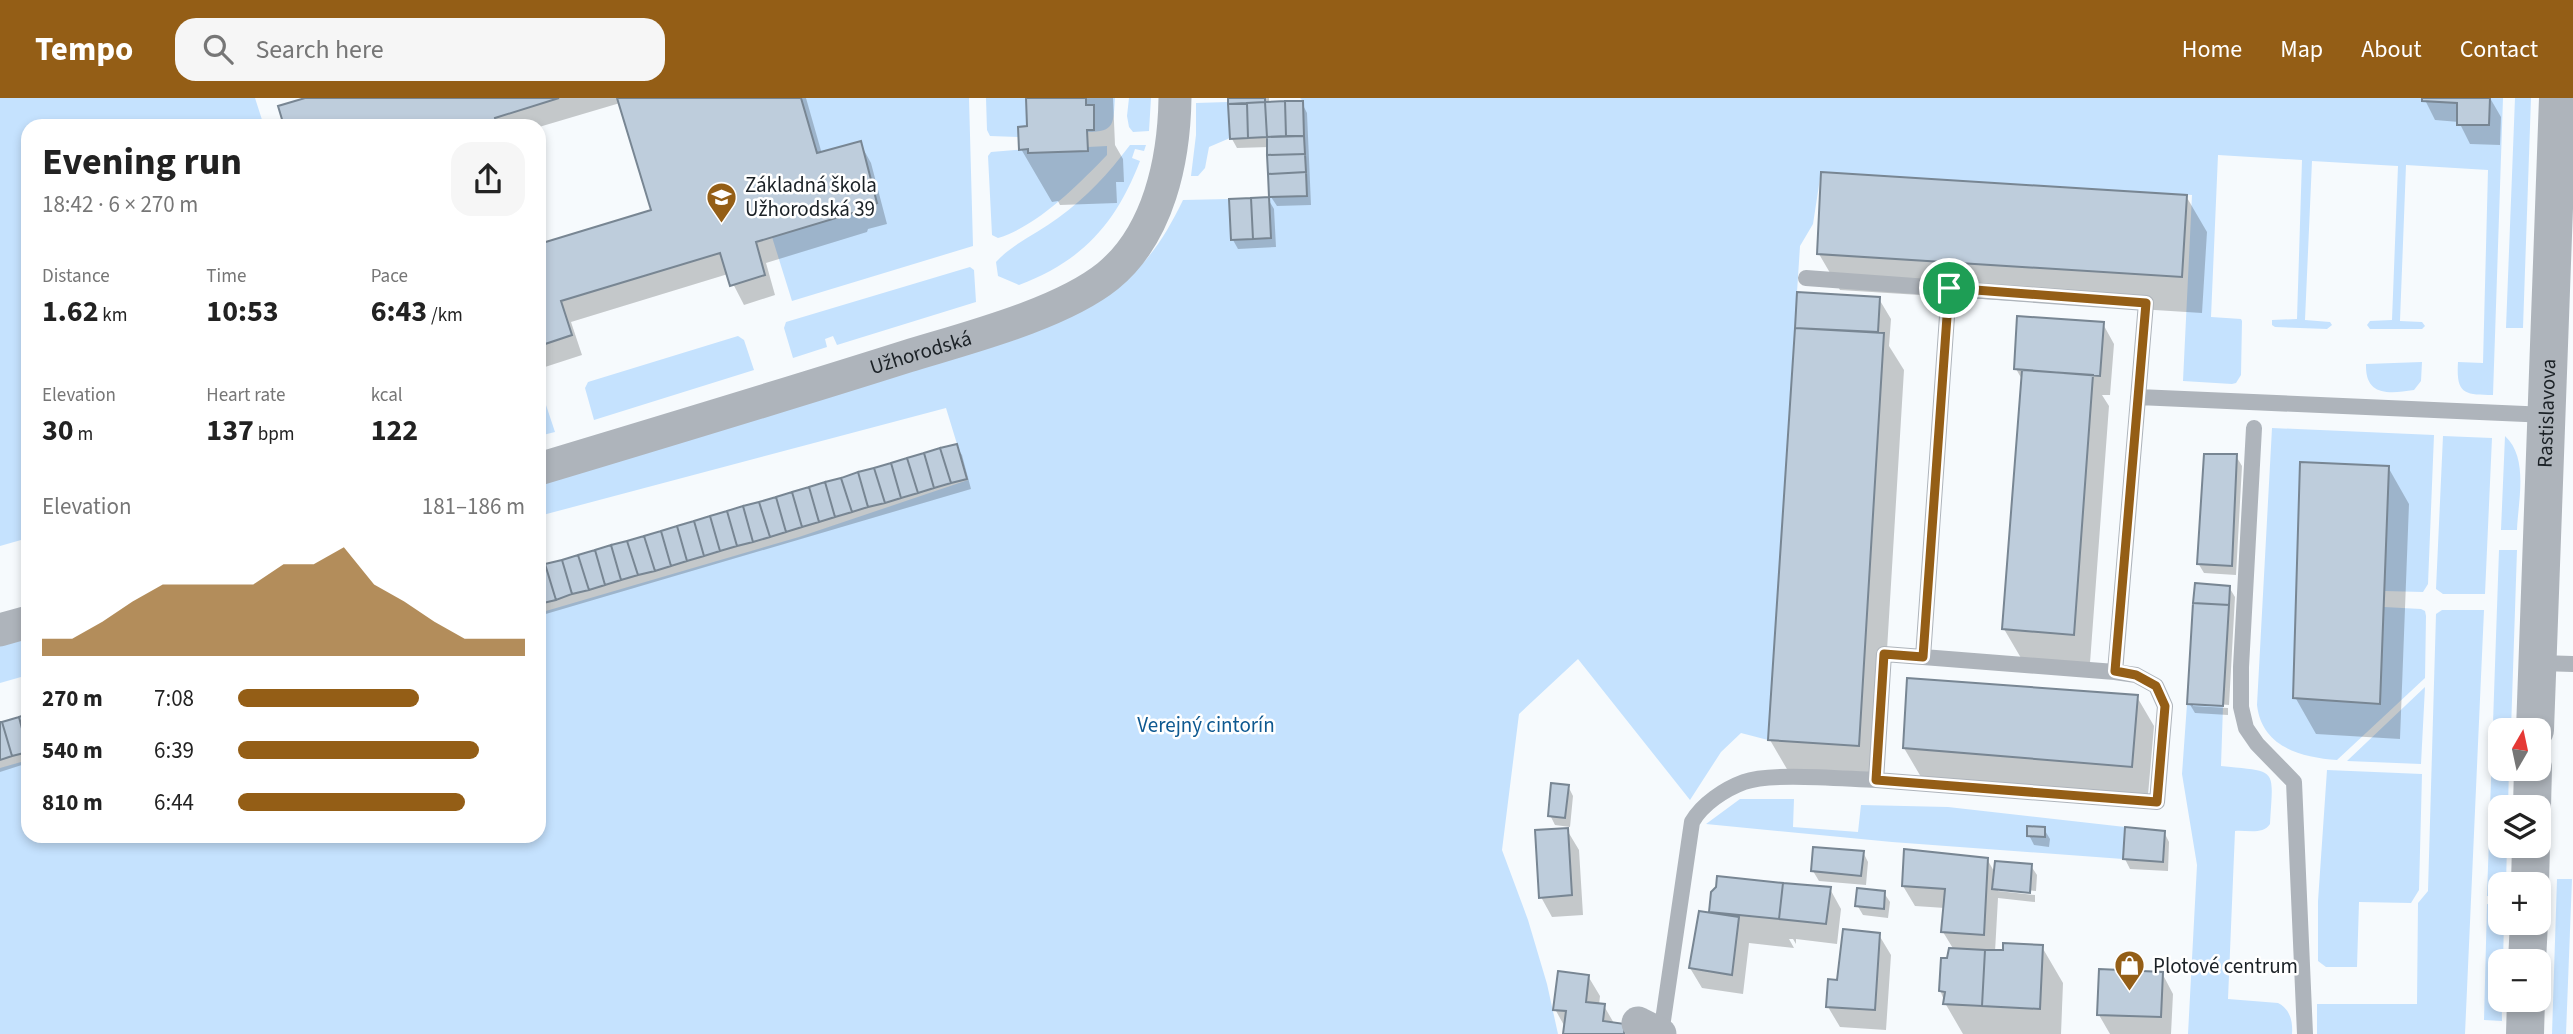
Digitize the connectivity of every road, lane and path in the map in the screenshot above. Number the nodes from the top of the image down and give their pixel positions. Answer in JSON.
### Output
{"nodes":[{"id":1,"x":1175,"y":98,"type":"edge"},
{"id":2,"x":2558,"y":98,"type":"edge"},
{"id":3,"x":2563,"y":198,"type":"edge"},
{"id":4,"x":1806,"y":278,"type":"dead end"},
{"id":5,"x":1949,"y":288,"type":"junction"},
{"id":6,"x":2138,"y":397,"type":"junction"},
{"id":7,"x":2546,"y":415,"type":"junction"},
{"id":8,"x":2254,"y":428,"type":"dead end"},
{"id":9,"x":546,"y":467,"type":"edge"},
{"id":10,"x":21,"y":624,"type":"edge"},
{"id":11,"x":0,"y":630,"type":"edge"},
{"id":12,"x":1923,"y":657,"type":"junction"},
{"id":13,"x":2556,"y":664,"type":"edge"},
{"id":14,"x":2115,"y":671,"type":"junction"},
{"id":15,"x":2539,"y":718,"type":"edge"},
{"id":16,"x":1876,"y":780,"type":"junction"},
{"id":17,"x":2526,"y":1012,"type":"edge"},
{"id":18,"x":1653,"y":1030,"type":"edge"},
{"id":19,"x":2305,"y":1034,"type":"edge"},
{"id":20,"x":2525,"y":1034,"type":"edge"}],
"edges":[{"from":1,"to":9,"type":"street","name":"Užhorodská"},
{"from":2,"to":3,"type":"street","name":"Rastislavova"},
{"from":3,"to":7,"type":"street","name":"Rastislavova"},
{"from":4,"to":5,"type":"lane"},
{"from":5,"to":6,"type":"lane"},
{"from":5,"to":12,"type":"lane"},
{"from":6,"to":7,"type":"lane"},
{"from":6,"to":14,"type":"lane"},
{"from":7,"to":13,"type":"street","name":"Rastislavova"},
{"from":8,"to":19,"type":"lane"},
{"from":10,"to":11,"type":"street"},
{"from":12,"to":14,"type":"lane"},
{"from":12,"to":16,"type":"lane"},
{"from":13,"to":15,"type":"street","name":"Rastislavova"},
{"from":14,"to":16,"type":"lane"},
{"from":16,"to":18,"type":"lane"},
{"from":17,"to":20,"type":"street"}]}
